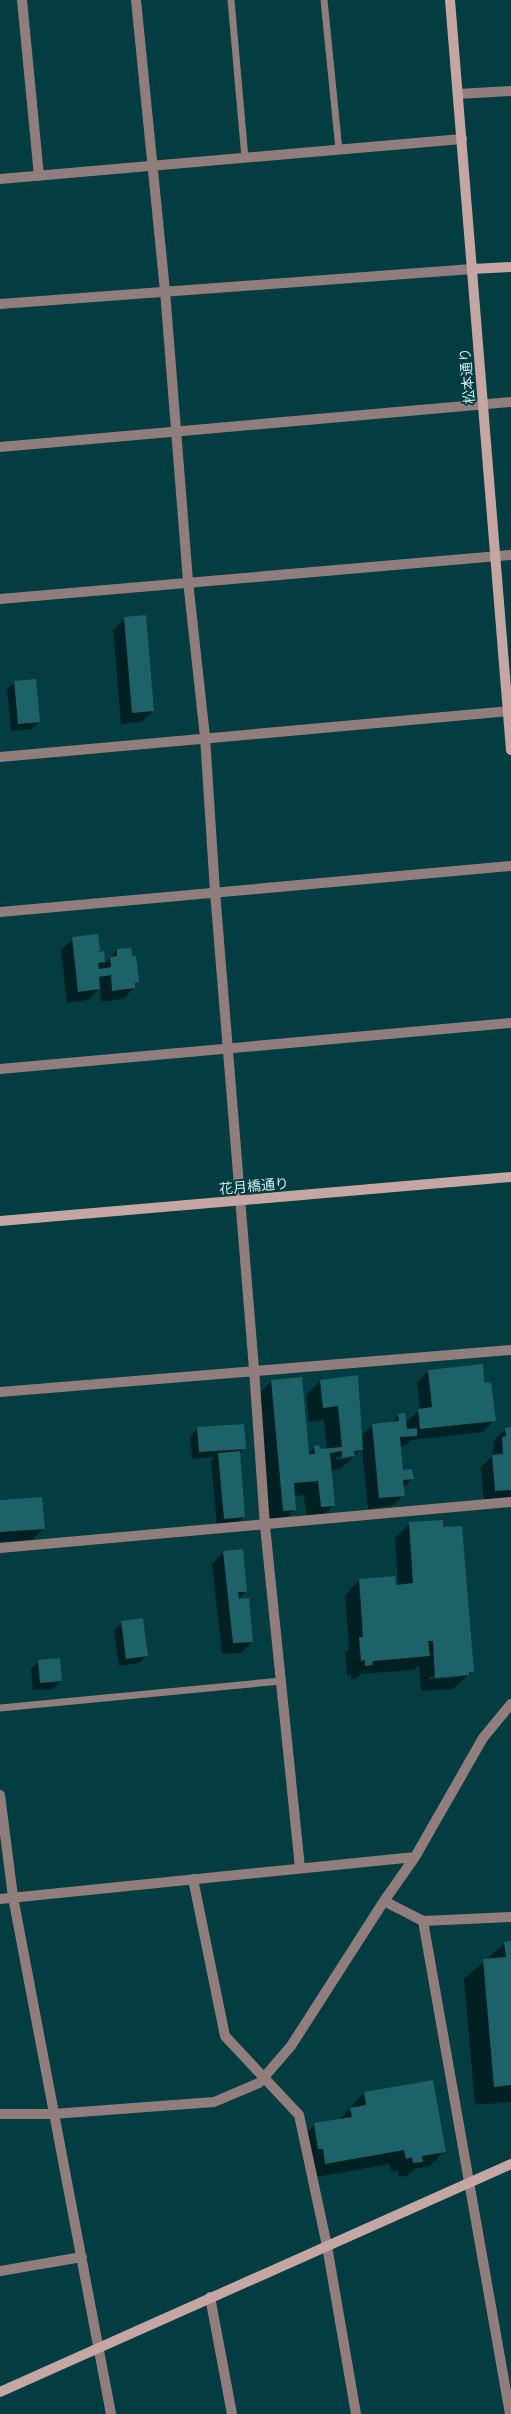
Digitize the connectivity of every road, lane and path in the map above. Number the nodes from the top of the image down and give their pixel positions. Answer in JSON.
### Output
{"nodes":[{"id":1,"x":22,"y":0,"type":"edge"},
{"id":2,"x":136,"y":0,"type":"edge"},
{"id":3,"x":231,"y":0,"type":"edge"},
{"id":4,"x":324,"y":0,"type":"edge"},
{"id":5,"x":450,"y":0,"type":"edge"},
{"id":6,"x":511,"y":91,"type":"edge"},
{"id":7,"x":458,"y":94,"type":"junction"},
{"id":8,"x":462,"y":139,"type":"junction"},
{"id":9,"x":339,"y":150,"type":"junction"},
{"id":10,"x":245,"y":158,"type":"junction"},
{"id":11,"x":153,"y":166,"type":"junction"},
{"id":12,"x":39,"y":176,"type":"junction"},
{"id":13,"x":0,"y":179,"type":"edge"},
{"id":14,"x":511,"y":267,"type":"edge"},
{"id":15,"x":472,"y":269,"type":"junction"},
{"id":16,"x":165,"y":291,"type":"junction"},
{"id":17,"x":0,"y":304,"type":"edge"},
{"id":18,"x":511,"y":402,"type":"edge"},
{"id":19,"x":483,"y":405,"type":"junction"},
{"id":20,"x":177,"y":430,"type":"junction"},
{"id":21,"x":0,"y":447,"type":"edge"},
{"id":22,"x":511,"y":555,"type":"edge"},
{"id":23,"x":496,"y":556,"type":"junction"},
{"id":24,"x":188,"y":581,"type":"junction"},
{"id":25,"x":0,"y":599,"type":"edge"},
{"id":26,"x":509,"y":711,"type":"edge"},
{"id":27,"x":205,"y":738,"type":"junction"},
{"id":28,"x":511,"y":750,"type":"edge"},
{"id":29,"x":0,"y":757,"type":"edge"},
{"id":30,"x":511,"y":866,"type":"edge"},
{"id":31,"x":215,"y":892,"type":"junction"},
{"id":32,"x":0,"y":912,"type":"edge"},
{"id":33,"x":511,"y":1024,"type":"edge"},
{"id":34,"x":229,"y":1049,"type":"junction"},
{"id":35,"x":0,"y":1069,"type":"edge"},
{"id":36,"x":511,"y":1177,"type":"edge"},
{"id":37,"x":241,"y":1201,"type":"junction"},
{"id":38,"x":0,"y":1222,"type":"edge"},
{"id":39,"x":511,"y":1350,"type":"edge"},
{"id":40,"x":254,"y":1370,"type":"junction"},
{"id":41,"x":0,"y":1392,"type":"edge"},
{"id":42,"x":511,"y":1502,"type":"edge"},
{"id":43,"x":264,"y":1526,"type":"junction"},
{"id":44,"x":0,"y":1548,"type":"edge"},
{"id":45,"x":280,"y":1681,"type":"junction"},
{"id":46,"x":511,"y":1704,"type":"edge"},
{"id":47,"x":0,"y":1708,"type":"edge"},
{"id":48,"x":0,"y":1795,"type":"edge"},
{"id":49,"x":415,"y":1857,"type":"junction"},
{"id":50,"x":300,"y":1868,"type":"junction"},
{"id":51,"x":193,"y":1879,"type":"junction"},
{"id":52,"x":12,"y":1897,"type":"junction"},
{"id":53,"x":0,"y":1899,"type":"edge"},
{"id":54,"x":384,"y":1900,"type":"junction"},
{"id":55,"x":511,"y":1917,"type":"edge"},
{"id":56,"x":423,"y":1922,"type":"junction"},
{"id":57,"x":264,"y":2076,"type":"junction"},
{"id":58,"x":0,"y":2114,"type":"edge"},
{"id":59,"x":53,"y":2114,"type":"junction"},
{"id":60,"x":511,"y":2164,"type":"edge"},
{"id":61,"x":468,"y":2183,"type":"junction"},
{"id":62,"x":327,"y":2246,"type":"junction"},
{"id":63,"x":82,"y":2257,"type":"junction"},
{"id":64,"x":0,"y":2271,"type":"edge"},
{"id":65,"x":210,"y":2297,"type":"junction"},
{"id":66,"x":99,"y":2346,"type":"junction"},
{"id":67,"x":0,"y":2392,"type":"edge"},
{"id":68,"x":111,"y":2414,"type":"edge"},
{"id":69,"x":232,"y":2414,"type":"edge"},
{"id":70,"x":356,"y":2414,"type":"edge"},
{"id":71,"x":510,"y":2414,"type":"edge"}],
"edges":[{"from":1,"to":12,"type":"street"},
{"from":2,"to":11,"type":"street"},
{"from":3,"to":10,"type":"lane"},
{"from":4,"to":9,"type":"lane"},
{"from":5,"to":7,"type":"street","name":"松本通り"},
{"from":6,"to":7,"type":"street"},
{"from":7,"to":8,"type":"street","name":"松本通り"},
{"from":8,"to":9,"type":"street"},
{"from":8,"to":15,"type":"street","name":"松本通り"},
{"from":9,"to":10,"type":"street"},
{"from":10,"to":11,"type":"street"},
{"from":11,"to":12,"type":"street"},
{"from":11,"to":16,"type":"street"},
{"from":12,"to":13,"type":"street"},
{"from":14,"to":15,"type":"street"},
{"from":15,"to":16,"type":"street"},
{"from":15,"to":19,"type":"street","name":"松本通り"},
{"from":16,"to":17,"type":"street"},
{"from":16,"to":20,"type":"street"},
{"from":18,"to":19,"type":"street"},
{"from":19,"to":20,"type":"street"},
{"from":19,"to":23,"type":"street","name":"松本通り"},
{"from":20,"to":21,"type":"street"},
{"from":20,"to":24,"type":"street"},
{"from":22,"to":23,"type":"street"},
{"from":23,"to":24,"type":"street"},
{"from":23,"to":26,"type":"street","name":"松本通り"},
{"from":24,"to":25,"type":"street"},
{"from":24,"to":27,"type":"street"},
{"from":26,"to":27,"type":"street"},
{"from":26,"to":28,"type":"street","name":"松本通り"},
{"from":27,"to":29,"type":"street"},
{"from":27,"to":31,"type":"street"},
{"from":30,"to":31,"type":"street"},
{"from":31,"to":32,"type":"street"},
{"from":31,"to":34,"type":"street"},
{"from":33,"to":34,"type":"street"},
{"from":34,"to":35,"type":"street"},
{"from":34,"to":37,"type":"street"},
{"from":36,"to":37,"type":"street","name":"花月橋通り"},
{"from":37,"to":38,"type":"street","name":"花月橋通り"},
{"from":37,"to":40,"type":"street"},
{"from":39,"to":40,"type":"street"},
{"from":40,"to":41,"type":"street"},
{"from":40,"to":43,"type":"street"},
{"from":42,"to":43,"type":"street"},
{"from":43,"to":44,"type":"street"},
{"from":43,"to":45,"type":"street"},
{"from":45,"to":47,"type":"lane"},
{"from":45,"to":50,"type":"street"},
{"from":46,"to":49,"type":"street"},
{"from":48,"to":52,"type":"street"},
{"from":49,"to":50,"type":"street"},
{"from":49,"to":54,"type":"street"},
{"from":50,"to":51,"type":"street"},
{"from":51,"to":52,"type":"street"},
{"from":51,"to":57,"type":"street"},
{"from":52,"to":53,"type":"street"},
{"from":52,"to":59,"type":"street"},
{"from":54,"to":56,"type":"street"},
{"from":54,"to":57,"type":"street"},
{"from":55,"to":56,"type":"street"},
{"from":56,"to":61,"type":"street"},
{"from":57,"to":59,"type":"street"},
{"from":57,"to":62,"type":"street"},
{"from":58,"to":59,"type":"street"},
{"from":59,"to":63,"type":"street"},
{"from":60,"to":61,"type":"street"},
{"from":61,"to":62,"type":"street"},
{"from":61,"to":71,"type":"street"},
{"from":62,"to":65,"type":"street"},
{"from":62,"to":70,"type":"street"},
{"from":63,"to":64,"type":"street"},
{"from":63,"to":66,"type":"street"},
{"from":65,"to":66,"type":"street"},
{"from":65,"to":69,"type":"street"},
{"from":66,"to":67,"type":"street"},
{"from":66,"to":68,"type":"street"}]}
